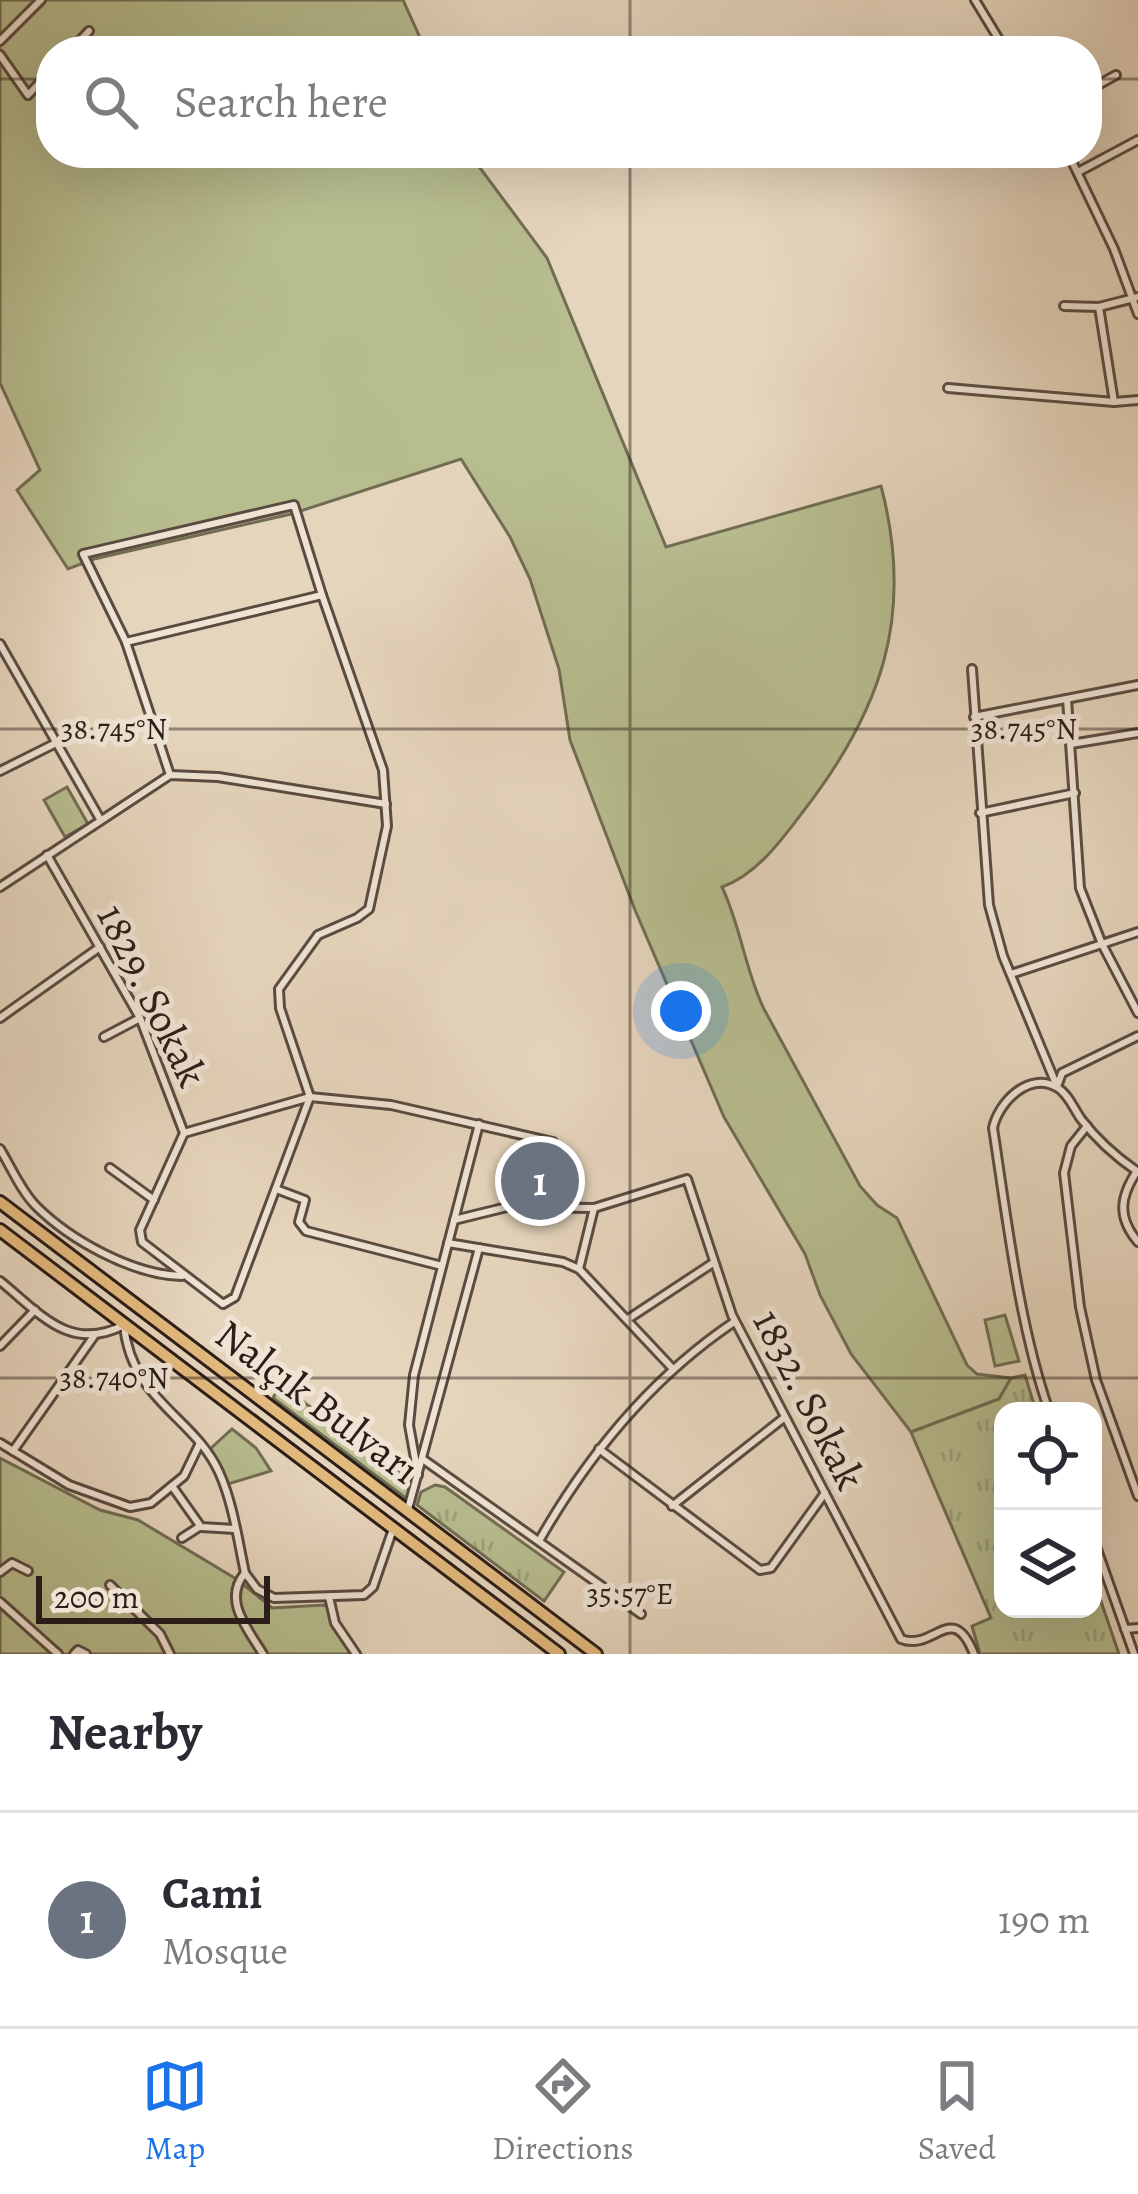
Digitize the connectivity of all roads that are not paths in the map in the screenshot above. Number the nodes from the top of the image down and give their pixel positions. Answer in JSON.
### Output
{"nodes":[{"id":1,"x":41,"y":0,"type":"edge"},
{"id":2,"x":976,"y":0,"type":"edge"},
{"id":3,"x":89,"y":31,"type":"dead end"},
{"id":4,"x":84,"y":36,"type":"edge"},
{"id":5,"x":997,"y":36,"type":"edge"},
{"id":6,"x":0,"y":40,"type":"edge"},
{"id":7,"x":0,"y":55,"type":"edge"},
{"id":8,"x":1117,"y":75,"type":"dead end"},
{"id":9,"x":1102,"y":83,"type":"edge"},
{"id":10,"x":36,"y":87,"type":"edge"},
{"id":11,"x":1138,"y":140,"type":"edge"},
{"id":12,"x":1102,"y":159,"type":"edge"},
{"id":13,"x":1076,"y":168,"type":"edge"},
{"id":14,"x":1086,"y":168,"type":"edge"},
{"id":15,"x":1078,"y":172,"type":"junction"},
{"id":16,"x":1136,"y":297,"type":"edge"},
{"id":17,"x":1064,"y":305,"type":"dead end"},
{"id":18,"x":1099,"y":307,"type":"junction"},
{"id":19,"x":1138,"y":314,"type":"edge"},
{"id":20,"x":948,"y":388,"type":"dead end"},
{"id":21,"x":1138,"y":400,"type":"edge"},
{"id":22,"x":1114,"y":402,"type":"junction"},
{"id":23,"x":322,"y":595,"type":"junction"},
{"id":24,"x":126,"y":641,"type":"junction"},
{"id":25,"x":0,"y":644,"type":"edge"},
{"id":26,"x":972,"y":669,"type":"dead end"},
{"id":27,"x":1138,"y":685,"type":"edge"},
{"id":28,"x":1067,"y":699,"type":"junction"},
{"id":29,"x":974,"y":717,"type":"junction"},
{"id":30,"x":1138,"y":733,"type":"edge"},
{"id":31,"x":56,"y":743,"type":"junction"},
{"id":32,"x":1071,"y":744,"type":"junction"},
{"id":33,"x":0,"y":772,"type":"edge"},
{"id":34,"x":170,"y":775,"type":"junction"},
{"id":35,"x":1075,"y":793,"type":"junction"},
{"id":36,"x":388,"y":804,"type":"junction"},
{"id":37,"x":980,"y":813,"type":"junction"},
{"id":38,"x":100,"y":819,"type":"junction"},
{"id":39,"x":47,"y":855,"type":"junction"},
{"id":40,"x":0,"y":887,"type":"edge"},
{"id":41,"x":1138,"y":932,"type":"edge"},
{"id":42,"x":1102,"y":944,"type":"junction"},
{"id":43,"x":101,"y":946,"type":"junction"},
{"id":44,"x":1010,"y":974,"type":"junction"},
{"id":45,"x":1138,"y":1013,"type":"edge"},
{"id":46,"x":0,"y":1018,"type":"edge"},
{"id":47,"x":140,"y":1018,"type":"junction"},
{"id":48,"x":1138,"y":1036,"type":"edge"},
{"id":49,"x":104,"y":1037,"type":"dead end"},
{"id":50,"x":1057,"y":1087,"type":"junction"},
{"id":51,"x":310,"y":1096,"type":"junction"},
{"id":52,"x":479,"y":1124,"type":"junction"},
{"id":53,"x":1087,"y":1126,"type":"junction"},
{"id":54,"x":184,"y":1133,"type":"junction"},
{"id":55,"x":0,"y":1149,"type":"edge"},
{"id":56,"x":110,"y":1168,"type":"dead end"},
{"id":57,"x":1137,"y":1171,"type":"edge"},
{"id":58,"x":276,"y":1189,"type":"junction"},
{"id":59,"x":154,"y":1200,"type":"junction"},
{"id":60,"x":0,"y":1202,"type":"edge"},
{"id":61,"x":573,"y":1208,"type":"junction"},
{"id":62,"x":593,"y":1208,"type":"junction"},
{"id":63,"x":454,"y":1220,"type":"junction"},
{"id":64,"x":0,"y":1230,"type":"edge"},
{"id":65,"x":1138,"y":1242,"type":"edge"},
{"id":66,"x":448,"y":1243,"type":"junction"},
{"id":67,"x":478,"y":1248,"type":"junction"},
{"id":68,"x":713,"y":1263,"type":"junction"},
{"id":69,"x":442,"y":1266,"type":"junction"},
{"id":70,"x":579,"y":1269,"type":"junction"},
{"id":71,"x":185,"y":1276,"type":"junction"},
{"id":72,"x":0,"y":1281,"type":"edge"},
{"id":73,"x":35,"y":1309,"type":"junction"},
{"id":74,"x":628,"y":1319,"type":"junction"},
{"id":75,"x":735,"y":1321,"type":"junction"},
{"id":76,"x":124,"y":1325,"type":"junction"},
{"id":77,"x":94,"y":1335,"type":"junction"},
{"id":78,"x":0,"y":1346,"type":"edge"},
{"id":79,"x":673,"y":1369,"type":"junction"},
{"id":80,"x":1046,"y":1402,"type":"edge"},
{"id":81,"x":785,"y":1417,"type":"junction"},
{"id":82,"x":0,"y":1443,"type":"edge"},
{"id":83,"x":199,"y":1445,"type":"junction"},
{"id":84,"x":599,"y":1449,"type":"junction"},
{"id":85,"x":13,"y":1451,"type":"junction"},
{"id":86,"x":423,"y":1459,"type":"junction"},
{"id":87,"x":418,"y":1475,"type":"junction"},
{"id":88,"x":172,"y":1486,"type":"junction"},
{"id":89,"x":825,"y":1493,"type":"junction"},
{"id":90,"x":1138,"y":1496,"type":"edge"},
{"id":91,"x":672,"y":1506,"type":"junction"},
{"id":92,"x":408,"y":1509,"type":"junction"},
{"id":93,"x":200,"y":1526,"type":"junction"},
{"id":94,"x":235,"y":1528,"type":"junction"},
{"id":95,"x":393,"y":1529,"type":"junction"},
{"id":96,"x":182,"y":1538,"type":"dead end"},
{"id":97,"x":538,"y":1541,"type":"junction"},
{"id":98,"x":1102,"y":1564,"type":"edge"},
{"id":99,"x":28,"y":1571,"type":"dead end"},
{"id":100,"x":0,"y":1572,"type":"edge"},
{"id":101,"x":245,"y":1573,"type":"junction"},
{"id":102,"x":110,"y":1585,"type":"dead end"},
{"id":103,"x":329,"y":1597,"type":"junction"},
{"id":104,"x":0,"y":1602,"type":"edge"},
{"id":105,"x":641,"y":1614,"type":"dead end"},
{"id":106,"x":1138,"y":1628,"type":"edge"},
{"id":107,"x":1125,"y":1629,"type":"junction"},
{"id":108,"x":58,"y":1654,"type":"edge"},
{"id":109,"x":74,"y":1654,"type":"edge"},
{"id":110,"x":86,"y":1654,"type":"edge"},
{"id":111,"x":170,"y":1654,"type":"edge"},
{"id":112,"x":263,"y":1654,"type":"edge"},
{"id":113,"x":356,"y":1654,"type":"edge"},
{"id":114,"x":559,"y":1654,"type":"edge"},
{"id":115,"x":596,"y":1654,"type":"edge"},
{"id":116,"x":974,"y":1654,"type":"edge"},
{"id":117,"x":1134,"y":1654,"type":"edge"}],
"edges":[{"from":1,"to":6,"type":"street"},
{"from":2,"to":5,"type":"street"},
{"from":3,"to":4,"type":"street"},
{"from":7,"to":10,"type":"street"},
{"from":8,"to":9,"type":"street"},
{"from":11,"to":12,"type":"street"},
{"from":13,"to":15,"type":"street"},
{"from":14,"to":15,"type":"street"},
{"from":15,"to":16,"type":"street"},
{"from":16,"to":18,"type":"street"},
{"from":16,"to":19,"type":"street"},
{"from":17,"to":18,"type":"street"},
{"from":18,"to":22,"type":"street"},
{"from":20,"to":22,"type":"street"},
{"from":21,"to":22,"type":"street"},
{"from":23,"to":24,"type":"street"},
{"from":23,"to":24,"type":"street"},
{"from":23,"to":36,"type":"street"},
{"from":24,"to":34,"type":"street"},
{"from":25,"to":31,"type":"street"},
{"from":26,"to":29,"type":"street"},
{"from":27,"to":28,"type":"street"},
{"from":28,"to":29,"type":"street"},
{"from":28,"to":32,"type":"street"},
{"from":29,"to":37,"type":"street"},
{"from":30,"to":32,"type":"street"},
{"from":31,"to":33,"type":"street"},
{"from":31,"to":38,"type":"street"},
{"from":32,"to":35,"type":"street"},
{"from":34,"to":36,"type":"street"},
{"from":34,"to":38,"type":"street"},
{"from":35,"to":37,"type":"street"},
{"from":35,"to":42,"type":"street"},
{"from":36,"to":51,"type":"street"},
{"from":37,"to":44,"type":"street"},
{"from":38,"to":39,"type":"street"},
{"from":39,"to":40,"type":"street"},
{"from":39,"to":43,"type":"street","name":"1829. Sokak"},
{"from":41,"to":42,"type":"street"},
{"from":42,"to":44,"type":"street"},
{"from":42,"to":45,"type":"street"},
{"from":43,"to":46,"type":"street"},
{"from":43,"to":47,"type":"street","name":"1829. Sokak"},
{"from":44,"to":50,"type":"street"},
{"from":47,"to":49,"type":"street"},
{"from":47,"to":54,"type":"street","name":"1829. Sokak"},
{"from":48,"to":50,"type":"street"},
{"from":50,"to":53,"type":"street"},
{"from":50,"to":80,"type":"street"},
{"from":51,"to":52,"type":"street"},
{"from":51,"to":54,"type":"street"},
{"from":51,"to":58,"type":"street"},
{"from":52,"to":61,"type":"street"},
{"from":52,"to":63,"type":"street"},
{"from":53,"to":57,"type":"street"},
{"from":53,"to":90,"type":"street"},
{"from":54,"to":59,"type":"street","name":"1829. Sokak"},
{"from":55,"to":71,"type":"street"},
{"from":56,"to":59,"type":"street"},
{"from":57,"to":65,"type":"street"},
{"from":58,"to":69,"type":"street"},
{"from":58,"to":71,"type":"street"},
{"from":59,"to":71,"type":"street","name":"1829. Sokak"},
{"from":60,"to":92,"type":"highway","name":"Nalçık Bulvarı"},
{"from":61,"to":62,"type":"street"},
{"from":61,"to":63,"type":"street"},
{"from":62,"to":68,"type":"street","name":"1832. Sokak"},
{"from":62,"to":70,"type":"street"},
{"from":63,"to":66,"type":"street"},
{"from":64,"to":76,"type":"highway","name":"Nalçık Bulvarı"},
{"from":66,"to":67,"type":"street"},
{"from":66,"to":69,"type":"street"},
{"from":67,"to":70,"type":"street"},
{"from":67,"to":86,"type":"street"},
{"from":68,"to":74,"type":"street"},
{"from":68,"to":75,"type":"street","name":"1832. Sokak"},
{"from":69,"to":87,"type":"street"},
{"from":70,"to":74,"type":"street"},
{"from":72,"to":73,"type":"street"},
{"from":73,"to":77,"type":"street"},
{"from":73,"to":78,"type":"street"},
{"from":74,"to":79,"type":"street"},
{"from":75,"to":79,"type":"street"},
{"from":75,"to":81,"type":"street","name":"1832. Sokak"},
{"from":76,"to":77,"type":"street"},
{"from":76,"to":83,"type":"street"},
{"from":76,"to":95,"type":"highway","name":"Nalçık Bulvarı"},
{"from":77,"to":85,"type":"street"},
{"from":79,"to":84,"type":"street"},
{"from":81,"to":89,"type":"street","name":"1832. Sokak"},
{"from":81,"to":91,"type":"street"},
{"from":82,"to":85,"type":"street"},
{"from":83,"to":88,"type":"street"},
{"from":83,"to":94,"type":"street"},
{"from":84,"to":91,"type":"street"},
{"from":84,"to":97,"type":"street"},
{"from":85,"to":88,"type":"street"},
{"from":86,"to":87,"type":"street"},
{"from":86,"to":97,"type":"street"},
{"from":87,"to":92,"type":"street"},
{"from":88,"to":93,"type":"street"},
{"from":89,"to":91,"type":"street"},
{"from":89,"to":116,"type":"street","name":"1832. Sokak"},
{"from":92,"to":115,"type":"highway","name":"Nalçık Bulvarı"},
{"from":93,"to":94,"type":"street"},
{"from":93,"to":96,"type":"street"},
{"from":94,"to":101,"type":"street"},
{"from":95,"to":103,"type":"street"},
{"from":95,"to":114,"type":"highway","name":"Nalçık Bulvarı"},
{"from":97,"to":105,"type":"street"},
{"from":98,"to":107,"type":"street"},
{"from":99,"to":100,"type":"street"},
{"from":101,"to":103,"type":"street"},
{"from":101,"to":112,"type":"street"},
{"from":102,"to":111,"type":"street"},
{"from":103,"to":113,"type":"street"},
{"from":104,"to":108,"type":"street"},
{"from":106,"to":107,"type":"street"},
{"from":107,"to":117,"type":"street"},
{"from":109,"to":110,"type":"street"}]}
